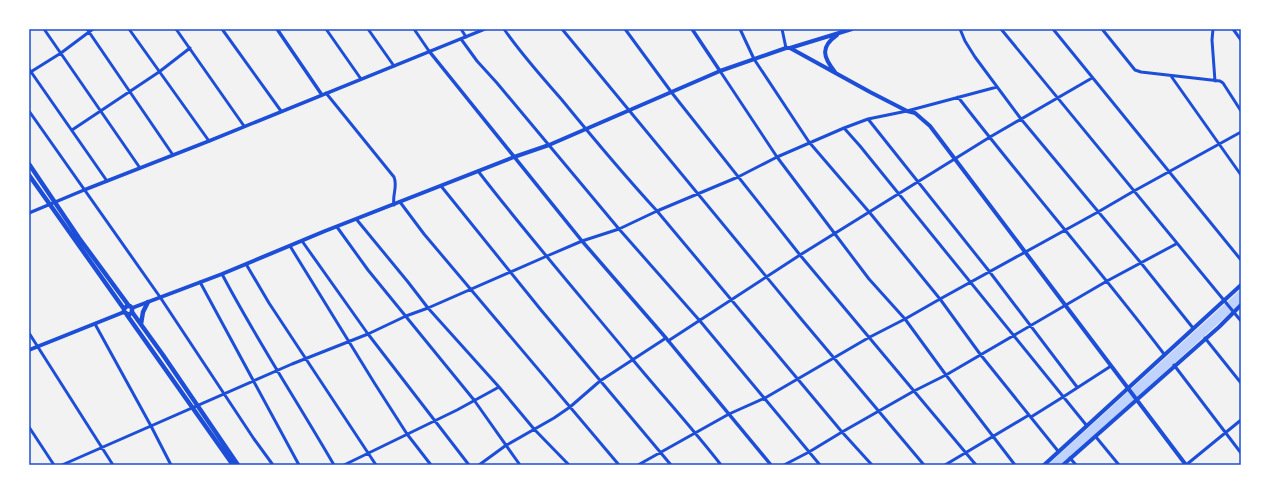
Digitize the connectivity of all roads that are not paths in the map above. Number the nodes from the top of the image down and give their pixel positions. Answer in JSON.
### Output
{"nodes":[{"id":1,"x":44,"y":29,"type":"edge"},
{"id":2,"x":93,"y":29,"type":"edge"},
{"id":3,"x":129,"y":29,"type":"edge"},
{"id":4,"x":176,"y":29,"type":"edge"},
{"id":5,"x":222,"y":29,"type":"edge"},
{"id":6,"x":277,"y":29,"type":"edge"},
{"id":7,"x":326,"y":29,"type":"edge"},
{"id":8,"x":368,"y":29,"type":"edge"},
{"id":9,"x":414,"y":29,"type":"edge"},
{"id":10,"x":461,"y":29,"type":"edge"},
{"id":11,"x":485,"y":29,"type":"edge"},
{"id":12,"x":504,"y":29,"type":"edge"},
{"id":13,"x":562,"y":29,"type":"edge"},
{"id":14,"x":625,"y":29,"type":"edge"},
{"id":15,"x":692,"y":29,"type":"edge"},
{"id":16,"x":740,"y":29,"type":"edge"},
{"id":17,"x":782,"y":29,"type":"edge"},
{"id":18,"x":852,"y":29,"type":"edge"},
{"id":19,"x":960,"y":29,"type":"edge"},
{"id":20,"x":1001,"y":29,"type":"edge"},
{"id":21,"x":1053,"y":29,"type":"edge"},
{"id":22,"x":1102,"y":29,"type":"edge"},
{"id":23,"x":1213,"y":29,"type":"edge"},
{"id":24,"x":1233,"y":29,"type":"edge"},
{"id":25,"x":88,"y":30,"type":"edge"},
{"id":26,"x":840,"y":32,"type":"junction"},
{"id":27,"x":466,"y":37,"type":"junction"},
{"id":28,"x":461,"y":39,"type":"junction"},
{"id":29,"x":1241,"y":40,"type":"edge"},
{"id":30,"x":190,"y":48,"type":"junction"},
{"id":31,"x":788,"y":48,"type":"junction"},
{"id":32,"x":429,"y":51,"type":"junction"},
{"id":33,"x":61,"y":53,"type":"junction"},
{"id":34,"x":754,"y":58,"type":"junction"},
{"id":35,"x":394,"y":66,"type":"junction"},
{"id":36,"x":30,"y":71,"type":"edge"},
{"id":37,"x":720,"y":71,"type":"junction"},
{"id":38,"x":159,"y":72,"type":"junction"},
{"id":39,"x":836,"y":74,"type":"junction"},
{"id":40,"x":1171,"y":76,"type":"junction"},
{"id":41,"x":1092,"y":78,"type":"junction"},
{"id":42,"x":361,"y":79,"type":"junction"},
{"id":43,"x":1216,"y":81,"type":"junction"},
{"id":44,"x":997,"y":87,"type":"junction"},
{"id":45,"x":130,"y":91,"type":"junction"},
{"id":46,"x":326,"y":93,"type":"junction"},
{"id":47,"x":672,"y":93,"type":"junction"},
{"id":48,"x":322,"y":95,"type":"junction"},
{"id":49,"x":958,"y":97,"type":"junction"},
{"id":50,"x":1058,"y":97,"type":"junction"},
{"id":51,"x":629,"y":110,"type":"junction"},
{"id":52,"x":29,"y":111,"type":"edge"},
{"id":53,"x":281,"y":111,"type":"junction"},
{"id":54,"x":907,"y":111,"type":"junction"},
{"id":55,"x":1241,"y":111,"type":"edge"},
{"id":56,"x":100,"y":112,"type":"junction"},
{"id":57,"x":868,"y":119,"type":"junction"},
{"id":58,"x":1021,"y":120,"type":"junction"},
{"id":59,"x":244,"y":126,"type":"junction"},
{"id":60,"x":844,"y":128,"type":"junction"},
{"id":61,"x":585,"y":129,"type":"junction"},
{"id":62,"x":72,"y":130,"type":"junction"},
{"id":63,"x":1241,"y":132,"type":"edge"},
{"id":64,"x":990,"y":137,"type":"junction"},
{"id":65,"x":209,"y":141,"type":"junction"},
{"id":66,"x":809,"y":142,"type":"junction"},
{"id":67,"x":1219,"y":144,"type":"junction"},
{"id":68,"x":550,"y":145,"type":"junction"},
{"id":69,"x":173,"y":155,"type":"junction"},
{"id":70,"x":514,"y":157,"type":"junction"},
{"id":71,"x":777,"y":157,"type":"junction"},
{"id":72,"x":955,"y":159,"type":"junction"},
{"id":73,"x":29,"y":164,"type":"edge"},
{"id":74,"x":140,"y":168,"type":"junction"},
{"id":75,"x":478,"y":171,"type":"junction"},
{"id":76,"x":1169,"y":172,"type":"junction"},
{"id":77,"x":29,"y":175,"type":"edge"},
{"id":78,"x":1241,"y":175,"type":"edge"},
{"id":79,"x":738,"y":177,"type":"junction"},
{"id":80,"x":107,"y":181,"type":"junction"},
{"id":81,"x":919,"y":182,"type":"junction"},
{"id":82,"x":441,"y":186,"type":"junction"},
{"id":83,"x":84,"y":190,"type":"junction"},
{"id":84,"x":1134,"y":191,"type":"junction"},
{"id":85,"x":698,"y":194,"type":"junction"},
{"id":86,"x":899,"y":194,"type":"junction"},
{"id":87,"x":54,"y":202,"type":"junction"},
{"id":88,"x":400,"y":202,"type":"junction"},
{"id":89,"x":49,"y":204,"type":"junction"},
{"id":90,"x":394,"y":205,"type":"junction"},
{"id":91,"x":657,"y":211,"type":"junction"},
{"id":92,"x":29,"y":212,"type":"edge"},
{"id":93,"x":870,"y":212,"type":"junction"},
{"id":94,"x":1098,"y":212,"type":"junction"},
{"id":95,"x":357,"y":220,"type":"junction"},
{"id":96,"x":337,"y":227,"type":"junction"},
{"id":97,"x":619,"y":229,"type":"junction"},
{"id":98,"x":1064,"y":230,"type":"junction"},
{"id":99,"x":835,"y":234,"type":"junction"},
{"id":100,"x":302,"y":241,"type":"junction"},
{"id":101,"x":582,"y":242,"type":"junction"},
{"id":102,"x":1176,"y":244,"type":"junction"},
{"id":103,"x":290,"y":246,"type":"junction"},
{"id":104,"x":1025,"y":253,"type":"junction"},
{"id":105,"x":800,"y":255,"type":"junction"},
{"id":106,"x":547,"y":256,"type":"junction"},
{"id":107,"x":1241,"y":260,"type":"edge"},
{"id":108,"x":246,"y":264,"type":"junction"},
{"id":109,"x":1141,"y":264,"type":"junction"},
{"id":110,"x":989,"y":271,"type":"junction"},
{"id":111,"x":510,"y":272,"type":"junction"},
{"id":112,"x":222,"y":274,"type":"junction"},
{"id":113,"x":767,"y":278,"type":"junction"},
{"id":114,"x":1107,"y":281,"type":"junction"},
{"id":115,"x":200,"y":282,"type":"junction"},
{"id":116,"x":971,"y":282,"type":"junction"},
{"id":117,"x":1241,"y":284,"type":"edge"},
{"id":118,"x":471,"y":290,"type":"junction"},
{"id":119,"x":160,"y":298,"type":"junction"},
{"id":120,"x":940,"y":298,"type":"junction"},
{"id":121,"x":731,"y":300,"type":"junction"},
{"id":122,"x":1224,"y":301,"type":"junction"},
{"id":123,"x":148,"y":302,"type":"junction"},
{"id":124,"x":1065,"y":305,"type":"junction"},
{"id":125,"x":1241,"y":305,"type":"edge"},
{"id":126,"x":428,"y":308,"type":"junction"},
{"id":127,"x":131,"y":309,"type":"junction"},
{"id":128,"x":1232,"y":311,"type":"junction"},
{"id":129,"x":125,"y":312,"type":"junction"},
{"id":130,"x":406,"y":316,"type":"junction"},
{"id":131,"x":905,"y":319,"type":"junction"},
{"id":132,"x":700,"y":321,"type":"junction"},
{"id":133,"x":1241,"y":321,"type":"edge"},
{"id":134,"x":95,"y":324,"type":"junction"},
{"id":135,"x":141,"y":324,"type":"junction"},
{"id":136,"x":1029,"y":326,"type":"junction"},
{"id":137,"x":1193,"y":328,"type":"junction"},
{"id":138,"x":29,"y":332,"type":"edge"},
{"id":139,"x":368,"y":334,"type":"junction"},
{"id":140,"x":1013,"y":336,"type":"junction"},
{"id":141,"x":868,"y":338,"type":"junction"},
{"id":142,"x":1205,"y":338,"type":"junction"},
{"id":143,"x":667,"y":340,"type":"junction"},
{"id":144,"x":348,"y":342,"type":"junction"},
{"id":145,"x":38,"y":347,"type":"junction"},
{"id":146,"x":29,"y":350,"type":"edge"},
{"id":147,"x":980,"y":354,"type":"junction"},
{"id":148,"x":1164,"y":354,"type":"junction"},
{"id":149,"x":834,"y":357,"type":"junction"},
{"id":150,"x":306,"y":359,"type":"junction"},
{"id":151,"x":633,"y":360,"type":"junction"},
{"id":152,"x":1111,"y":366,"type":"junction"},
{"id":153,"x":1174,"y":366,"type":"junction"},
{"id":154,"x":278,"y":371,"type":"junction"},
{"id":155,"x":946,"y":375,"type":"junction"},
{"id":156,"x":798,"y":378,"type":"junction"},
{"id":157,"x":600,"y":381,"type":"junction"},
{"id":158,"x":254,"y":382,"type":"junction"},
{"id":159,"x":1241,"y":383,"type":"edge"},
{"id":160,"x":499,"y":387,"type":"junction"},
{"id":161,"x":1077,"y":388,"type":"junction"},
{"id":162,"x":1127,"y":388,"type":"junction"},
{"id":163,"x":914,"y":391,"type":"junction"},
{"id":164,"x":224,"y":394,"type":"junction"},
{"id":165,"x":1063,"y":397,"type":"junction"},
{"id":166,"x":765,"y":398,"type":"junction"},
{"id":167,"x":1135,"y":399,"type":"junction"},
{"id":168,"x":474,"y":400,"type":"junction"},
{"id":169,"x":195,"y":406,"type":"junction"},
{"id":170,"x":570,"y":407,"type":"junction"},
{"id":171,"x":879,"y":411,"type":"junction"},
{"id":172,"x":729,"y":414,"type":"junction"},
{"id":173,"x":1030,"y":416,"type":"junction"},
{"id":174,"x":435,"y":420,"type":"junction"},
{"id":175,"x":1241,"y":420,"type":"edge"},
{"id":176,"x":151,"y":426,"type":"junction"},
{"id":177,"x":1087,"y":426,"type":"junction"},
{"id":178,"x":29,"y":427,"type":"edge"},
{"id":179,"x":534,"y":429,"type":"junction"},
{"id":180,"x":842,"y":432,"type":"junction"},
{"id":181,"x":1225,"y":432,"type":"junction"},
{"id":182,"x":696,"y":433,"type":"junction"},
{"id":183,"x":408,"y":434,"type":"junction"},
{"id":184,"x":992,"y":436,"type":"junction"},
{"id":185,"x":1096,"y":437,"type":"junction"},
{"id":186,"x":505,"y":446,"type":"junction"},
{"id":187,"x":102,"y":447,"type":"junction"},
{"id":188,"x":1058,"y":451,"type":"junction"},
{"id":189,"x":368,"y":452,"type":"junction"},
{"id":190,"x":660,"y":452,"type":"junction"},
{"id":191,"x":809,"y":452,"type":"junction"},
{"id":192,"x":966,"y":452,"type":"junction"},
{"id":193,"x":1241,"y":453,"type":"edge"},
{"id":194,"x":1070,"y":458,"type":"junction"},
{"id":195,"x":54,"y":465,"type":"edge"},
{"id":196,"x":62,"y":465,"type":"edge"},
{"id":197,"x":113,"y":465,"type":"edge"},
{"id":198,"x":171,"y":465,"type":"edge"},
{"id":199,"x":233,"y":465,"type":"edge"},
{"id":200,"x":238,"y":465,"type":"edge"},
{"id":201,"x":273,"y":465,"type":"edge"},
{"id":202,"x":299,"y":465,"type":"edge"},
{"id":203,"x":334,"y":465,"type":"edge"},
{"id":204,"x":344,"y":465,"type":"edge"},
{"id":205,"x":376,"y":465,"type":"edge"},
{"id":206,"x":431,"y":465,"type":"edge"},
{"id":207,"x":469,"y":465,"type":"edge"},
{"id":208,"x":479,"y":465,"type":"edge"},
{"id":209,"x":520,"y":465,"type":"edge"},
{"id":210,"x":568,"y":465,"type":"edge"},
{"id":211,"x":619,"y":465,"type":"edge"},
{"id":212,"x":638,"y":465,"type":"edge"},
{"id":213,"x":671,"y":465,"type":"edge"},
{"id":214,"x":721,"y":465,"type":"edge"},
{"id":215,"x":771,"y":465,"type":"edge"},
{"id":216,"x":784,"y":465,"type":"edge"},
{"id":217,"x":820,"y":465,"type":"edge"},
{"id":218,"x":872,"y":465,"type":"edge"},
{"id":219,"x":924,"y":465,"type":"edge"},
{"id":220,"x":945,"y":465,"type":"edge"},
{"id":221,"x":976,"y":465,"type":"edge"},
{"id":222,"x":1015,"y":465,"type":"edge"},
{"id":223,"x":1044,"y":465,"type":"edge"},
{"id":224,"x":1063,"y":465,"type":"edge"},
{"id":225,"x":1076,"y":465,"type":"edge"},
{"id":226,"x":1119,"y":465,"type":"edge"},
{"id":227,"x":1186,"y":465,"type":"edge"}],
"edges":[{"from":1,"to":33,"type":"street"},
{"from":2,"to":25,"type":"street"},
{"from":3,"to":38,"type":"street"},
{"from":4,"to":30,"type":"street"},
{"from":5,"to":53,"type":"street"},
{"from":6,"to":48,"type":"street"},
{"from":7,"to":42,"type":"street"},
{"from":8,"to":35,"type":"street"},
{"from":9,"to":32,"type":"street"},
{"from":10,"to":27,"type":"street"},
{"from":11,"to":27,"type":"street"},
{"from":12,"to":61,"type":"street"},
{"from":13,"to":51,"type":"street"},
{"from":14,"to":47,"type":"street"},
{"from":15,"to":37,"type":"street"},
{"from":16,"to":34,"type":"street"},
{"from":17,"to":31,"type":"street"},
{"from":18,"to":26,"type":"main road"},
{"from":19,"to":44,"type":"street"},
{"from":20,"to":50,"type":"street"},
{"from":21,"to":41,"type":"street"},
{"from":22,"to":40,"type":"street"},
{"from":23,"to":43,"type":"street"},
{"from":24,"to":29,"type":"street"},
{"from":25,"to":33,"type":"street"},
{"from":25,"to":45,"type":"street"},
{"from":26,"to":31,"type":"main road"},
{"from":26,"to":39,"type":"main road"},
{"from":27,"to":28,"type":"street"},
{"from":28,"to":32,"type":"street"},
{"from":28,"to":68,"type":"street"},
{"from":30,"to":38,"type":"street"},
{"from":30,"to":59,"type":"street"},
{"from":31,"to":34,"type":"main road"},
{"from":31,"to":39,"type":"main road"},
{"from":32,"to":35,"type":"street"},
{"from":32,"to":70,"type":"street"},
{"from":33,"to":36,"type":"street"},
{"from":33,"to":56,"type":"street"},
{"from":34,"to":37,"type":"main road"},
{"from":34,"to":66,"type":"street"},
{"from":35,"to":42,"type":"street"},
{"from":36,"to":62,"type":"street"},
{"from":37,"to":47,"type":"main road"},
{"from":37,"to":71,"type":"street"},
{"from":38,"to":45,"type":"street"},
{"from":38,"to":65,"type":"street"},
{"from":39,"to":54,"type":"main road"},
{"from":40,"to":43,"type":"street"},
{"from":40,"to":67,"type":"street"},
{"from":41,"to":50,"type":"street"},
{"from":41,"to":76,"type":"street"},
{"from":42,"to":46,"type":"street"},
{"from":43,"to":55,"type":"street"},
{"from":44,"to":49,"type":"street"},
{"from":44,"to":58,"type":"street"},
{"from":45,"to":56,"type":"street"},
{"from":45,"to":69,"type":"street"},
{"from":46,"to":48,"type":"street"},
{"from":46,"to":90,"type":"street"},
{"from":47,"to":51,"type":"main road"},
{"from":47,"to":79,"type":"street"},
{"from":48,"to":53,"type":"street"},
{"from":49,"to":54,"type":"street"},
{"from":49,"to":64,"type":"street"},
{"from":50,"to":58,"type":"street"},
{"from":50,"to":84,"type":"street"},
{"from":51,"to":61,"type":"main road"},
{"from":51,"to":85,"type":"street"},
{"from":52,"to":83,"type":"street"},
{"from":53,"to":59,"type":"street"},
{"from":54,"to":57,"type":"street"},
{"from":54,"to":72,"type":"main road"},
{"from":56,"to":62,"type":"street"},
{"from":56,"to":74,"type":"street"},
{"from":57,"to":60,"type":"street"},
{"from":57,"to":81,"type":"street"},
{"from":58,"to":64,"type":"street"},
{"from":58,"to":94,"type":"street"},
{"from":59,"to":65,"type":"street"},
{"from":60,"to":66,"type":"street"},
{"from":60,"to":86,"type":"street"},
{"from":61,"to":68,"type":"main road"},
{"from":61,"to":91,"type":"street"},
{"from":62,"to":80,"type":"street"},
{"from":63,"to":67,"type":"street"},
{"from":64,"to":72,"type":"street"},
{"from":64,"to":98,"type":"street"},
{"from":65,"to":69,"type":"street"},
{"from":66,"to":71,"type":"street"},
{"from":66,"to":93,"type":"street"},
{"from":67,"to":76,"type":"street"},
{"from":67,"to":78,"type":"street"},
{"from":68,"to":70,"type":"main road"},
{"from":68,"to":97,"type":"street"},
{"from":69,"to":74,"type":"street"},
{"from":70,"to":75,"type":"main road"},
{"from":70,"to":101,"type":"street"},
{"from":71,"to":79,"type":"street"},
{"from":71,"to":99,"type":"street"},
{"from":72,"to":81,"type":"street"},
{"from":72,"to":104,"type":"main road"},
{"from":73,"to":87,"type":"main road"},
{"from":74,"to":80,"type":"street"},
{"from":75,"to":82,"type":"main road"},
{"from":75,"to":106,"type":"street"},
{"from":76,"to":84,"type":"street"},
{"from":76,"to":107,"type":"street"},
{"from":77,"to":89,"type":"main road"},
{"from":79,"to":85,"type":"street"},
{"from":79,"to":105,"type":"street"},
{"from":80,"to":83,"type":"street"},
{"from":81,"to":86,"type":"street"},
{"from":81,"to":110,"type":"street"},
{"from":82,"to":88,"type":"main road"},
{"from":82,"to":111,"type":"street"},
{"from":83,"to":87,"type":"street"},
{"from":83,"to":119,"type":"street"},
{"from":84,"to":94,"type":"street"},
{"from":84,"to":102,"type":"street"},
{"from":85,"to":91,"type":"street"},
{"from":85,"to":113,"type":"street"},
{"from":86,"to":93,"type":"street"},
{"from":86,"to":116,"type":"street"},
{"from":87,"to":89,"type":"street"},
{"from":87,"to":127,"type":"main road"},
{"from":88,"to":90,"type":"main road"},
{"from":88,"to":118,"type":"street"},
{"from":89,"to":92,"type":"street"},
{"from":89,"to":129,"type":"main road"},
{"from":90,"to":95,"type":"main road"},
{"from":91,"to":97,"type":"street"},
{"from":91,"to":121,"type":"street"},
{"from":93,"to":99,"type":"street"},
{"from":93,"to":120,"type":"street"},
{"from":94,"to":98,"type":"street"},
{"from":94,"to":109,"type":"street"},
{"from":95,"to":96,"type":"main road"},
{"from":95,"to":126,"type":"street"},
{"from":96,"to":100,"type":"main road"},
{"from":96,"to":130,"type":"street"},
{"from":97,"to":101,"type":"street"},
{"from":97,"to":132,"type":"street"},
{"from":98,"to":104,"type":"street"},
{"from":98,"to":114,"type":"street"},
{"from":99,"to":105,"type":"street"},
{"from":99,"to":131,"type":"street"},
{"from":100,"to":103,"type":"main road"},
{"from":100,"to":139,"type":"street"},
{"from":101,"to":106,"type":"street"},
{"from":101,"to":143,"type":"street"},
{"from":102,"to":109,"type":"street"},
{"from":102,"to":122,"type":"street"},
{"from":103,"to":108,"type":"main road"},
{"from":103,"to":144,"type":"street"},
{"from":104,"to":110,"type":"street"},
{"from":104,"to":124,"type":"main road"},
{"from":105,"to":113,"type":"street"},
{"from":105,"to":141,"type":"street"},
{"from":106,"to":111,"type":"street"},
{"from":106,"to":151,"type":"street"},
{"from":108,"to":112,"type":"main road"},
{"from":108,"to":150,"type":"street"},
{"from":109,"to":114,"type":"street"},
{"from":109,"to":137,"type":"street"},
{"from":110,"to":116,"type":"street"},
{"from":110,"to":136,"type":"street"},
{"from":111,"to":118,"type":"street"},
{"from":111,"to":157,"type":"street"},
{"from":112,"to":115,"type":"main road"},
{"from":112,"to":154,"type":"street"},
{"from":113,"to":121,"type":"street"},
{"from":113,"to":149,"type":"street"},
{"from":114,"to":124,"type":"street"},
{"from":114,"to":148,"type":"street"},
{"from":115,"to":119,"type":"main road"},
{"from":115,"to":158,"type":"street"},
{"from":116,"to":120,"type":"street"},
{"from":116,"to":140,"type":"street"},
{"from":117,"to":122,"type":"main road"},
{"from":118,"to":126,"type":"street"},
{"from":118,"to":170,"type":"street"},
{"from":119,"to":123,"type":"main road"},
{"from":119,"to":164,"type":"street"},
{"from":120,"to":131,"type":"street"},
{"from":120,"to":147,"type":"street"},
{"from":121,"to":132,"type":"street"},
{"from":121,"to":156,"type":"street"},
{"from":122,"to":128,"type":"street"},
{"from":122,"to":137,"type":"main road"},
{"from":123,"to":127,"type":"main road"},
{"from":123,"to":135,"type":"main road"},
{"from":124,"to":136,"type":"street"},
{"from":124,"to":152,"type":"main road"},
{"from":125,"to":128,"type":"main road"},
{"from":126,"to":130,"type":"street"},
{"from":126,"to":160,"type":"street"},
{"from":127,"to":129,"type":"main road"},
{"from":127,"to":129,"type":"main road"},
{"from":127,"to":135,"type":"main road"},
{"from":128,"to":133,"type":"street"},
{"from":128,"to":142,"type":"main road"},
{"from":129,"to":134,"type":"main road"},
{"from":129,"to":169,"type":"main road"},
{"from":130,"to":139,"type":"street"},
{"from":130,"to":168,"type":"street"},
{"from":131,"to":141,"type":"street"},
{"from":131,"to":155,"type":"street"},
{"from":132,"to":143,"type":"street"},
{"from":132,"to":166,"type":"street"},
{"from":134,"to":145,"type":"main road"},
{"from":134,"to":176,"type":"street"},
{"from":135,"to":169,"type":"main road"},
{"from":136,"to":140,"type":"street"},
{"from":136,"to":161,"type":"street"},
{"from":137,"to":148,"type":"main road"},
{"from":138,"to":145,"type":"street"},
{"from":139,"to":144,"type":"street"},
{"from":139,"to":174,"type":"street"},
{"from":140,"to":147,"type":"street"},
{"from":140,"to":165,"type":"street"},
{"from":141,"to":149,"type":"street"},
{"from":141,"to":163,"type":"street"},
{"from":142,"to":153,"type":"main road"},
{"from":142,"to":159,"type":"street"},
{"from":143,"to":151,"type":"street"},
{"from":143,"to":172,"type":"street"},
{"from":144,"to":150,"type":"street"},
{"from":144,"to":183,"type":"street"},
{"from":145,"to":146,"type":"main road"},
{"from":145,"to":187,"type":"street"},
{"from":147,"to":155,"type":"street"},
{"from":147,"to":173,"type":"street"},
{"from":148,"to":162,"type":"main road"},
{"from":149,"to":156,"type":"street"},
{"from":149,"to":171,"type":"street"},
{"from":150,"to":154,"type":"street"},
{"from":150,"to":189,"type":"street"},
{"from":151,"to":157,"type":"street"},
{"from":151,"to":182,"type":"street"},
{"from":152,"to":161,"type":"street"},
{"from":152,"to":162,"type":"main road"},
{"from":153,"to":167,"type":"main road"},
{"from":153,"to":181,"type":"street"},
{"from":154,"to":158,"type":"street"},
{"from":154,"to":203,"type":"street"},
{"from":155,"to":163,"type":"street"},
{"from":155,"to":184,"type":"street"},
{"from":156,"to":166,"type":"street"},
{"from":156,"to":180,"type":"street"},
{"from":157,"to":170,"type":"street"},
{"from":157,"to":190,"type":"street"},
{"from":158,"to":164,"type":"street"},
{"from":158,"to":202,"type":"street"},
{"from":160,"to":168,"type":"street"},
{"from":160,"to":179,"type":"street"},
{"from":161,"to":165,"type":"street"},
{"from":162,"to":167,"type":"main road"},
{"from":162,"to":177,"type":"main road"},
{"from":163,"to":171,"type":"street"},
{"from":163,"to":192,"type":"street"},
{"from":164,"to":169,"type":"street"},
{"from":164,"to":201,"type":"street"},
{"from":165,"to":173,"type":"street"},
{"from":165,"to":177,"type":"street"},
{"from":166,"to":172,"type":"street"},
{"from":166,"to":191,"type":"street"},
{"from":167,"to":185,"type":"main road"},
{"from":167,"to":227,"type":"main road"},
{"from":168,"to":174,"type":"street"},
{"from":168,"to":186,"type":"street"},
{"from":169,"to":176,"type":"street"},
{"from":169,"to":199,"type":"main road"},
{"from":169,"to":200,"type":"main road"},
{"from":170,"to":179,"type":"street"},
{"from":170,"to":211,"type":"street"},
{"from":171,"to":180,"type":"street"},
{"from":171,"to":219,"type":"street"},
{"from":172,"to":182,"type":"street"},
{"from":172,"to":215,"type":"street"},
{"from":173,"to":184,"type":"street"},
{"from":173,"to":188,"type":"street"},
{"from":174,"to":183,"type":"street"},
{"from":174,"to":207,"type":"street"},
{"from":175,"to":181,"type":"street"},
{"from":176,"to":187,"type":"street"},
{"from":176,"to":198,"type":"street"},
{"from":177,"to":188,"type":"main road"},
{"from":178,"to":195,"type":"street"},
{"from":179,"to":186,"type":"street"},
{"from":179,"to":210,"type":"street"},
{"from":180,"to":191,"type":"street"},
{"from":180,"to":218,"type":"street"},
{"from":181,"to":193,"type":"street"},
{"from":181,"to":227,"type":"street"},
{"from":182,"to":190,"type":"street"},
{"from":182,"to":214,"type":"street"},
{"from":183,"to":189,"type":"street"},
{"from":183,"to":206,"type":"street"},
{"from":184,"to":192,"type":"street"},
{"from":184,"to":222,"type":"street"},
{"from":185,"to":194,"type":"main road"},
{"from":185,"to":226,"type":"street"},
{"from":186,"to":208,"type":"street"},
{"from":186,"to":209,"type":"street"},
{"from":187,"to":196,"type":"street"},
{"from":187,"to":197,"type":"street"},
{"from":188,"to":223,"type":"main road"},
{"from":189,"to":204,"type":"street"},
{"from":189,"to":205,"type":"street"},
{"from":190,"to":212,"type":"street"},
{"from":190,"to":213,"type":"street"},
{"from":191,"to":216,"type":"street"},
{"from":191,"to":217,"type":"street"},
{"from":192,"to":220,"type":"street"},
{"from":192,"to":221,"type":"street"},
{"from":194,"to":224,"type":"main road"},
{"from":194,"to":225,"type":"street"}]}
